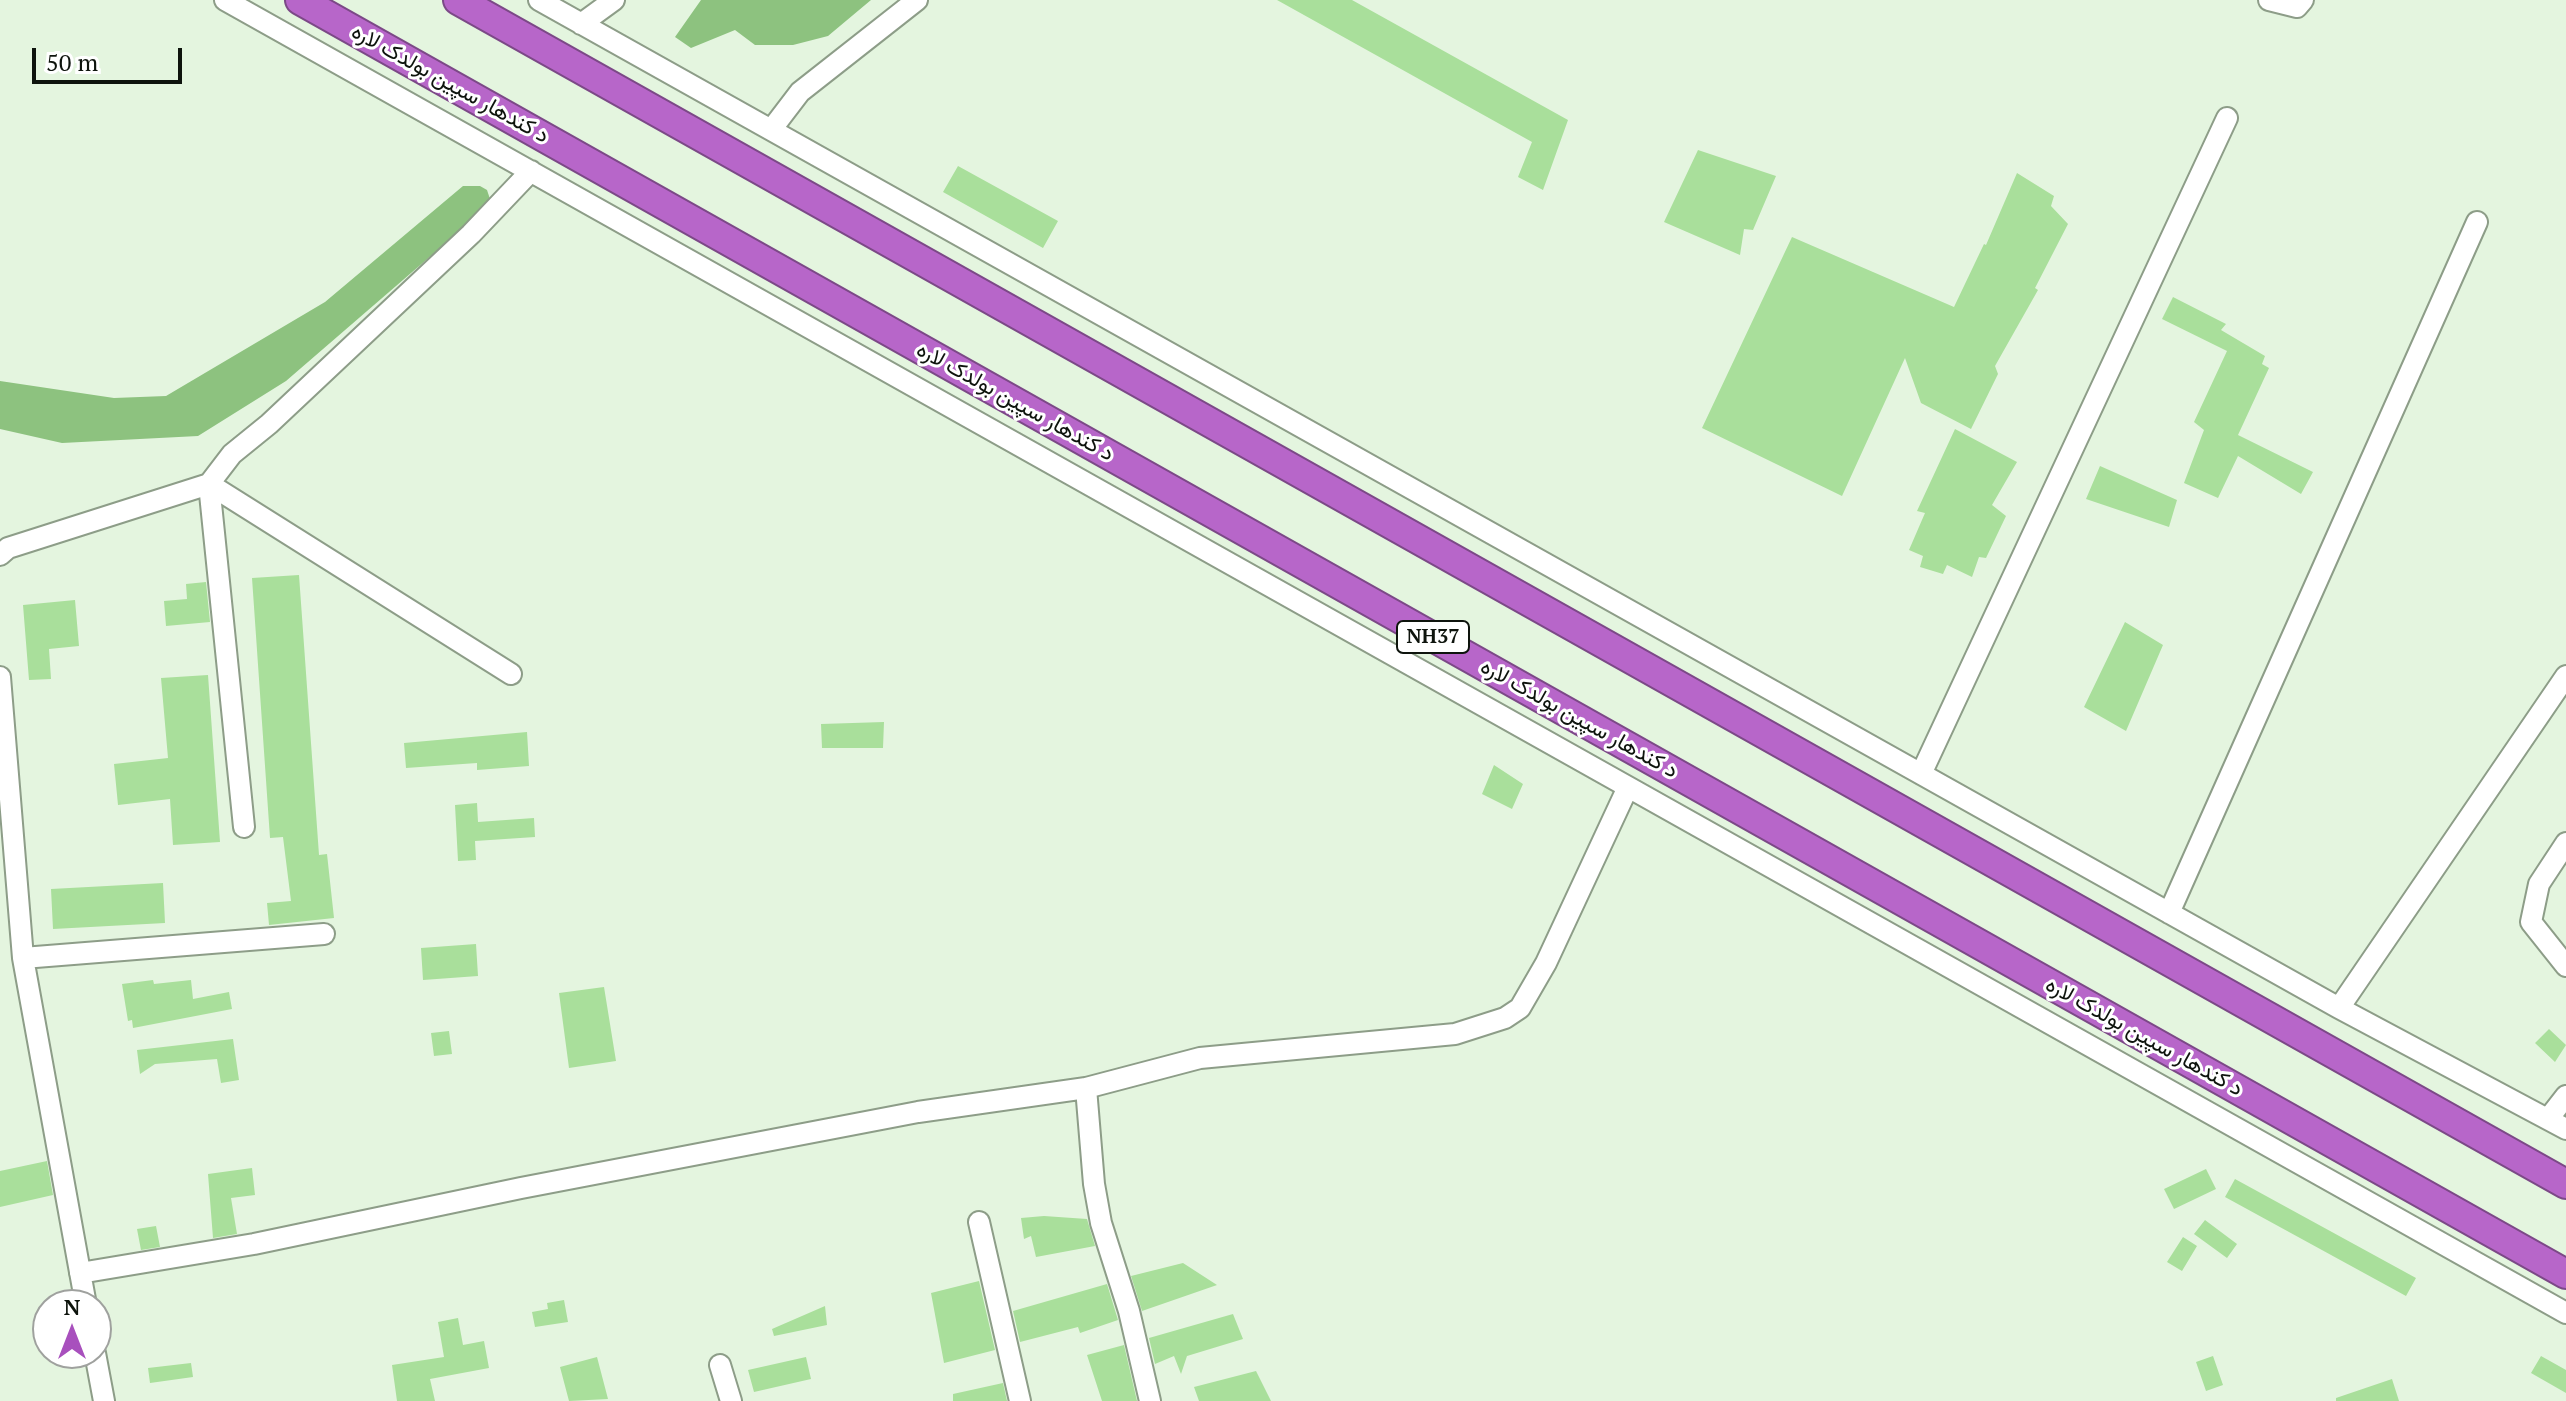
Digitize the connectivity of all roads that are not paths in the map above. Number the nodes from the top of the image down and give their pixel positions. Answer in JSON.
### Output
{"nodes":[{"id":1,"x":225,"y":0,"type":"edge"},
{"id":2,"x":300,"y":0,"type":"edge"},
{"id":3,"x":458,"y":0,"type":"edge"},
{"id":4,"x":539,"y":0,"type":"edge"},
{"id":5,"x":614,"y":0,"type":"edge"},
{"id":6,"x":917,"y":0,"type":"edge"},
{"id":7,"x":2269,"y":0,"type":"edge"},
{"id":8,"x":2303,"y":0,"type":"edge"},
{"id":9,"x":581,"y":24,"type":"junction"},
{"id":10,"x":2227,"y":118,"type":"dead end"},
{"id":11,"x":771,"y":130,"type":"junction"},
{"id":12,"x":531,"y":171,"type":"junction"},
{"id":13,"x":2477,"y":222,"type":"dead end"},
{"id":14,"x":209,"y":484,"type":"junction"},
{"id":15,"x":0,"y":555,"type":"edge"},
{"id":16,"x":511,"y":674,"type":"dead end"},
{"id":17,"x":2566,"y":676,"type":"edge"},
{"id":18,"x":0,"y":677,"type":"edge"},
{"id":19,"x":1921,"y":774,"type":"junction"},
{"id":20,"x":1628,"y":787,"type":"junction"},
{"id":21,"x":244,"y":827,"type":"dead end"},
{"id":22,"x":2566,"y":843,"type":"edge"},
{"id":23,"x":2169,"y":913,"type":"junction"},
{"id":24,"x":324,"y":934,"type":"dead end"},
{"id":25,"x":2562,"y":951,"type":"edge"},
{"id":26,"x":23,"y":958,"type":"junction"},
{"id":27,"x":2339,"y":1008,"type":"junction"},
{"id":28,"x":1086,"y":1088,"type":"junction"},
{"id":29,"x":2566,"y":1096,"type":"edge"},
{"id":30,"x":2557,"y":1124,"type":"edge"},
{"id":31,"x":2566,"y":1184,"type":"edge"},
{"id":32,"x":979,"y":1222,"type":"dead end"},
{"id":33,"x":80,"y":1273,"type":"junction"},
{"id":34,"x":2566,"y":1274,"type":"edge"},
{"id":35,"x":83,"y":1289,"type":"edge"},
{"id":36,"x":2566,"y":1313,"type":"edge"},
{"id":37,"x":720,"y":1365,"type":"dead end"},
{"id":38,"x":98,"y":1369,"type":"edge"},
{"id":39,"x":104,"y":1401,"type":"edge"},
{"id":40,"x":731,"y":1401,"type":"edge"},
{"id":41,"x":1020,"y":1401,"type":"edge"},
{"id":42,"x":1150,"y":1401,"type":"edge"}],
"edges":[{"from":1,"to":12,"type":"street"},
{"from":2,"to":34,"type":"highway","name":"د کندهار سپین بولدک لاره","number":"NH37"},
{"from":3,"to":31,"type":"highway"},
{"from":4,"to":9,"type":"street"},
{"from":5,"to":9,"type":"street"},
{"from":6,"to":11,"type":"street"},
{"from":7,"to":8,"type":"street"},
{"from":9,"to":11,"type":"street"},
{"from":10,"to":19,"type":"street"},
{"from":11,"to":19,"type":"street"},
{"from":12,"to":14,"type":"street"},
{"from":12,"to":20,"type":"street"},
{"from":13,"to":23,"type":"street"},
{"from":14,"to":15,"type":"street"},
{"from":14,"to":16,"type":"street"},
{"from":14,"to":21,"type":"street"},
{"from":17,"to":27,"type":"street"},
{"from":18,"to":26,"type":"street"},
{"from":19,"to":23,"type":"street"},
{"from":20,"to":28,"type":"street"},
{"from":20,"to":36,"type":"street"},
{"from":22,"to":25,"type":"street"},
{"from":23,"to":27,"type":"street"},
{"from":24,"to":26,"type":"street"},
{"from":26,"to":33,"type":"street"},
{"from":27,"to":30,"type":"street"},
{"from":28,"to":33,"type":"street"},
{"from":28,"to":42,"type":"street"},
{"from":29,"to":30,"type":"street"},
{"from":32,"to":41,"type":"street"},
{"from":33,"to":35,"type":"street"},
{"from":37,"to":40,"type":"street"},
{"from":38,"to":39,"type":"street"}]}
